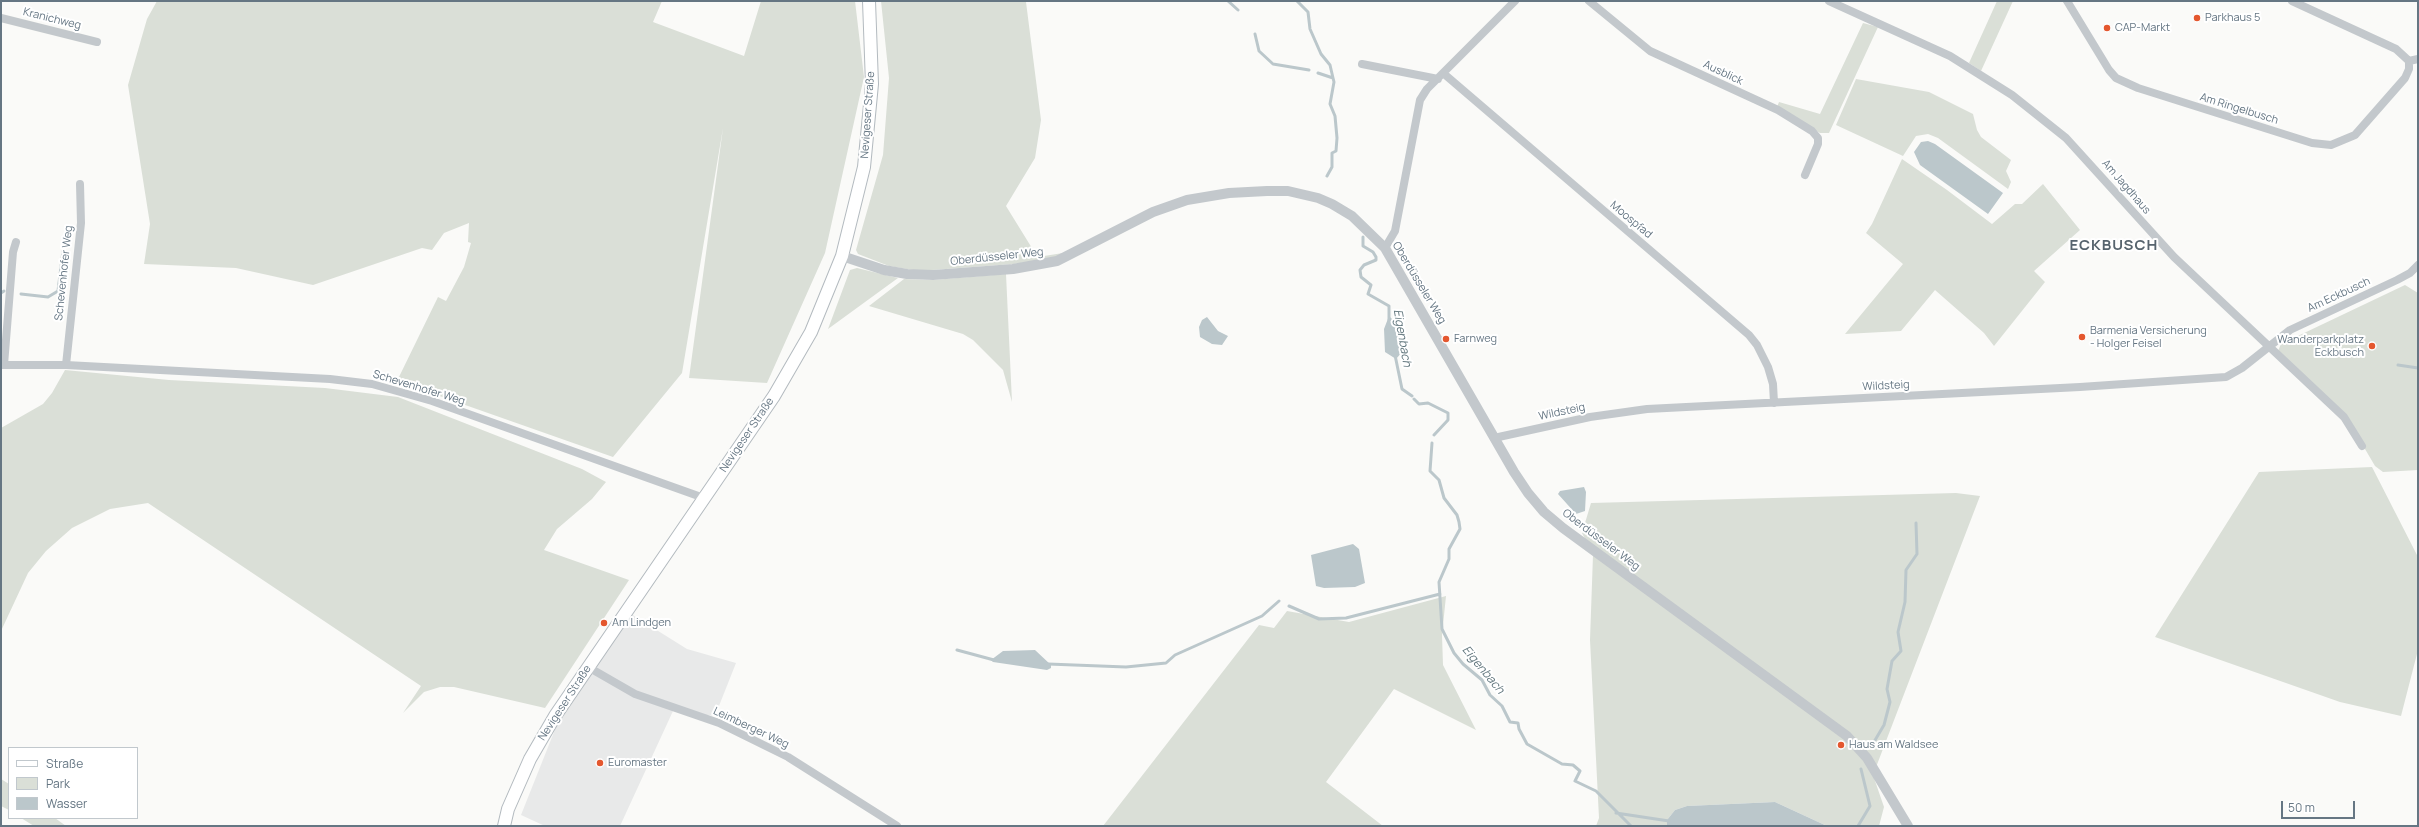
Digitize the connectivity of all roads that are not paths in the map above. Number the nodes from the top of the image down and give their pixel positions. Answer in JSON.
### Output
{"nodes":[{"id":1,"x":869,"y":1,"type":"edge"},
{"id":2,"x":1515,"y":1,"type":"edge"},
{"id":3,"x":1589,"y":1,"type":"edge"},
{"id":4,"x":1829,"y":1,"type":"edge"},
{"id":5,"x":2067,"y":1,"type":"edge"},
{"id":6,"x":2292,"y":1,"type":"edge"},
{"id":7,"x":1,"y":18,"type":"edge"},
{"id":8,"x":97,"y":42,"type":"dead end"},
{"id":9,"x":2418,"y":59,"type":"edge"},
{"id":10,"x":2409,"y":61,"type":"junction"},
{"id":11,"x":1362,"y":64,"type":"dead end"},
{"id":12,"x":1440,"y":76,"type":"junction"},
{"id":13,"x":1805,"y":175,"type":"dead end"},
{"id":14,"x":80,"y":184,"type":"dead end"},
{"id":15,"x":16,"y":242,"type":"dead end"},
{"id":16,"x":1385,"y":248,"type":"junction"},
{"id":17,"x":842,"y":256,"type":"junction"},
{"id":18,"x":2418,"y":265,"type":"edge"},
{"id":19,"x":2270,"y":345,"type":"junction"},
{"id":20,"x":2,"y":365,"type":"edge"},
{"id":21,"x":66,"y":365,"type":"junction"},
{"id":22,"x":1774,"y":403,"type":"junction"},
{"id":23,"x":1494,"y":438,"type":"junction"},
{"id":24,"x":2362,"y":446,"type":"dead end"},
{"id":25,"x":704,"y":498,"type":"junction"},
{"id":26,"x":588,"y":667,"type":"junction"},
{"id":27,"x":504,"y":826,"type":"edge"},
{"id":28,"x":896,"y":826,"type":"edge"},
{"id":29,"x":1908,"y":826,"type":"edge"}],
"edges":[{"from":1,"to":17,"type":"main road","name":"Nevigeser Straße"},
{"from":2,"to":12,"type":"street"},
{"from":3,"to":13,"type":"street","name":"Ausblick"},
{"from":4,"to":19,"type":"street","name":"Am Jagdhaus"},
{"from":5,"to":10,"type":"street","name":"Am Ringelbusch"},
{"from":6,"to":10,"type":"street"},
{"from":7,"to":8,"type":"street","name":"Kranichweg"},
{"from":9,"to":10,"type":"street"},
{"from":11,"to":12,"type":"street"},
{"from":12,"to":16,"type":"street"},
{"from":12,"to":22,"type":"street","name":"Moospfad"},
{"from":14,"to":21,"type":"street","name":"Schevenhofer Weg"},
{"from":15,"to":20,"type":"street","name":"Schevenhofer Weg"},
{"from":16,"to":17,"type":"street","name":"Oberdüsseler Weg"},
{"from":16,"to":23,"type":"street","name":"Oberdüsseler Weg"},
{"from":17,"to":25,"type":"main road","name":"Nevigeser Straße"},
{"from":18,"to":19,"type":"street","name":"Am Eckbusch"},
{"from":19,"to":22,"type":"street","name":"Wildsteig"},
{"from":19,"to":24,"type":"street","name":"Am Jagdhaus"},
{"from":20,"to":21,"type":"street","name":"Schevenhofer Weg"},
{"from":21,"to":25,"type":"street","name":"Schevenhofer Weg"},
{"from":22,"to":23,"type":"street","name":"Wildsteig"},
{"from":23,"to":29,"type":"street","name":"Oberdüsseler Weg"},
{"from":25,"to":26,"type":"main road","name":"Nevigeser Straße"},
{"from":26,"to":27,"type":"main road","name":"Nevigeser Straße"},
{"from":26,"to":28,"type":"street","name":"Leimberger Weg"}]}
